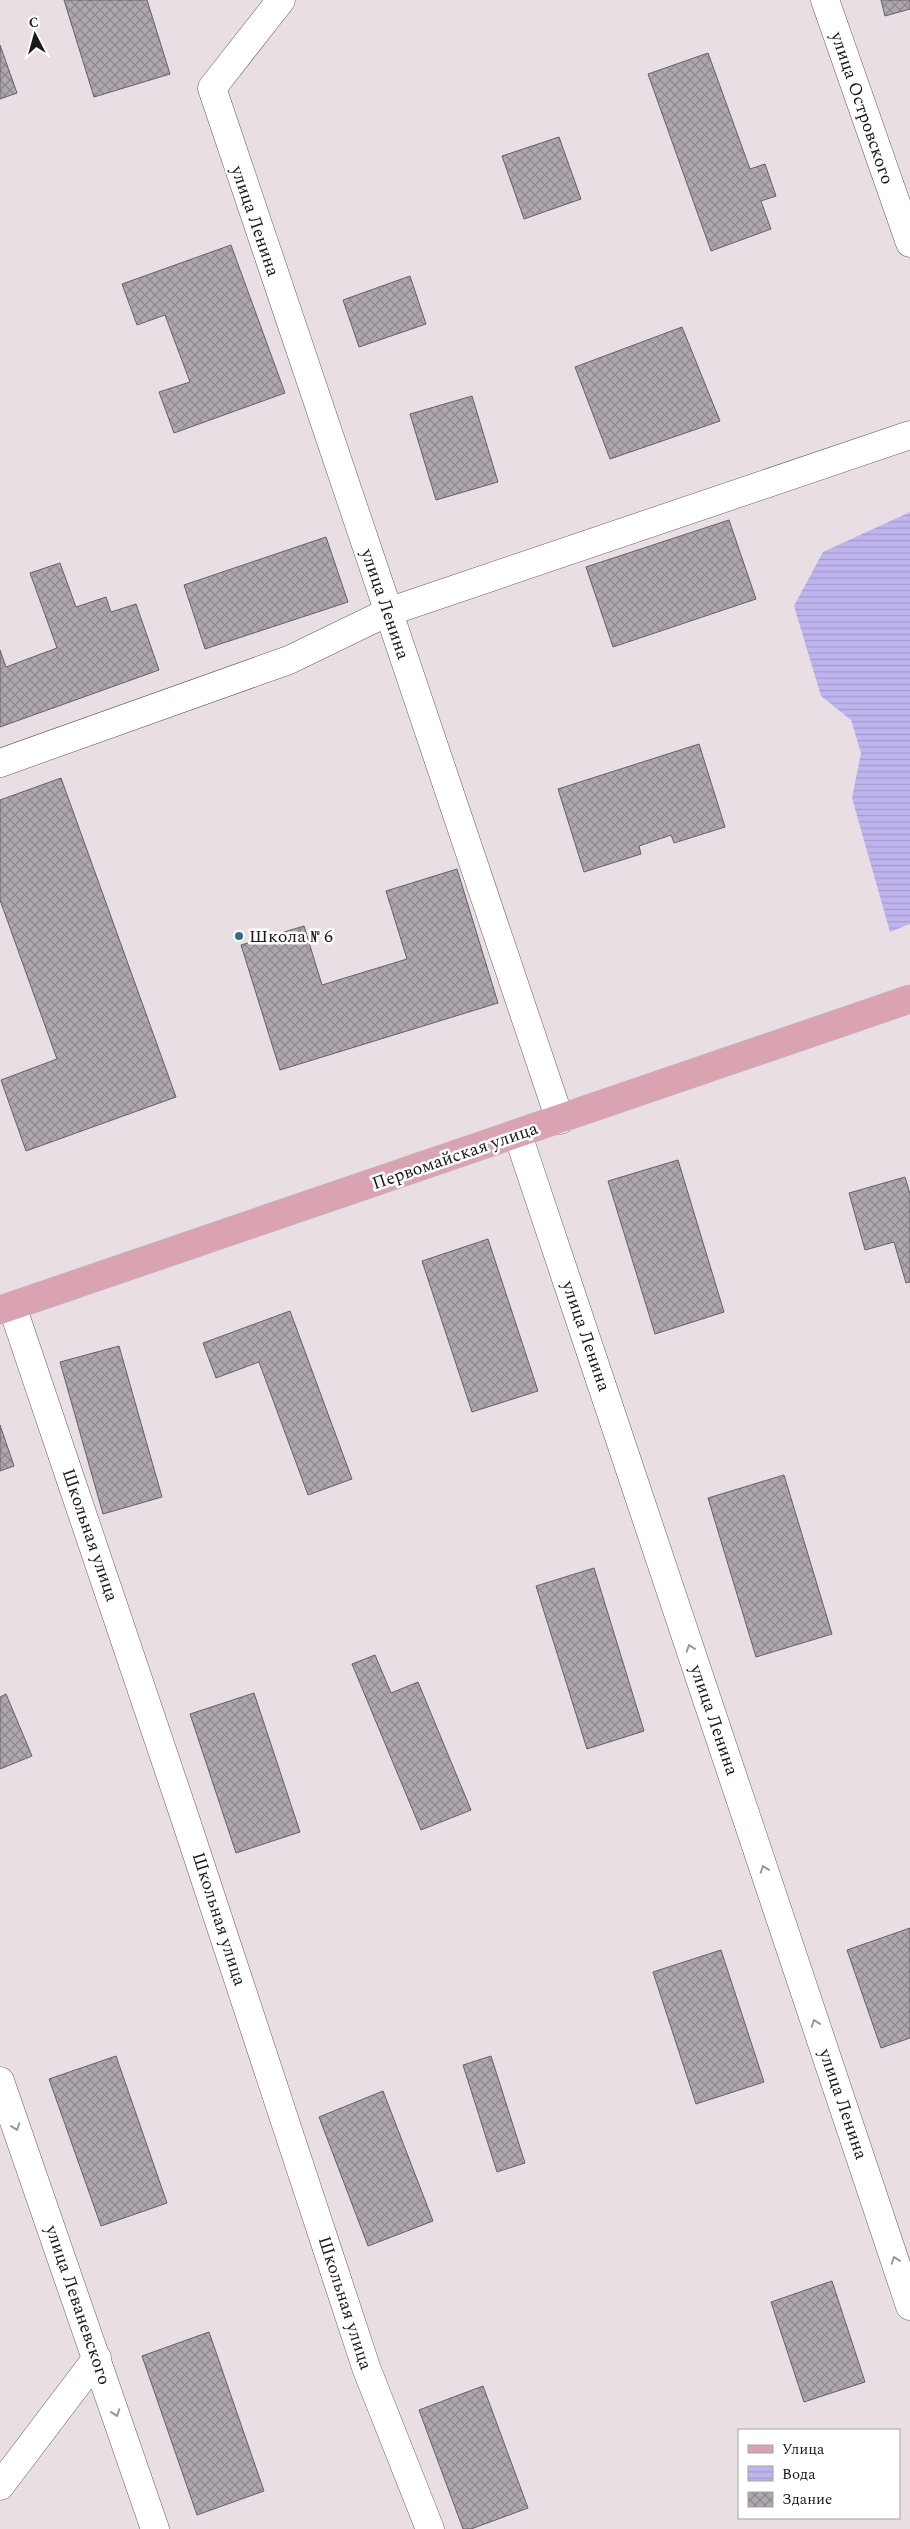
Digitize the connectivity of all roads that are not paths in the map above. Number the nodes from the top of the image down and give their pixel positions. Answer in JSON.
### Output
{"nodes":[{"id":1,"x":281,"y":0,"type":"edge"},
{"id":2,"x":825,"y":0,"type":"edge"},
{"id":3,"x":910,"y":243,"type":"edge"},
{"id":4,"x":910,"y":435,"type":"edge"},
{"id":5,"x":388,"y":612,"type":"junction"},
{"id":6,"x":0,"y":763,"type":"edge"},
{"id":7,"x":910,"y":999,"type":"edge"},
{"id":8,"x":560,"y":1120,"type":"junction"},
{"id":9,"x":518,"y":1135,"type":"junction"},
{"id":10,"x":6,"y":1308,"type":"edge"},
{"id":11,"x":0,"y":2081,"type":"edge"},
{"id":12,"x":910,"y":2306,"type":"edge"},
{"id":13,"x":97,"y":2358,"type":"junction"},
{"id":14,"x":0,"y":2486,"type":"edge"},
{"id":15,"x":155,"y":2529,"type":"edge"},
{"id":16,"x":430,"y":2529,"type":"edge"}],
"edges":[{"from":1,"to":5,"type":"street","name":"улица Ленина"},
{"from":2,"to":3,"type":"street","name":"улица Островского"},
{"from":4,"to":5,"type":"street"},
{"from":5,"to":6,"type":"street"},
{"from":5,"to":8,"type":"street","name":"улица Ленина"},
{"from":7,"to":8,"type":"main road","name":"Первомайская улица"},
{"from":8,"to":9,"type":"main road","name":"Первомайская улица"},
{"from":9,"to":10,"type":"main road","name":"Первомайская улица"},
{"from":12,"to":9,"type":"street","name":"улица Ленина","one_way":true},
{"from":10,"to":16,"type":"street","name":"Школьная улица"},
{"from":11,"to":13,"type":"street","name":"улица Леваневского","one_way":true},
{"from":13,"to":14,"type":"street"},
{"from":13,"to":15,"type":"street","name":"улица Леваневского","one_way":true}]}
